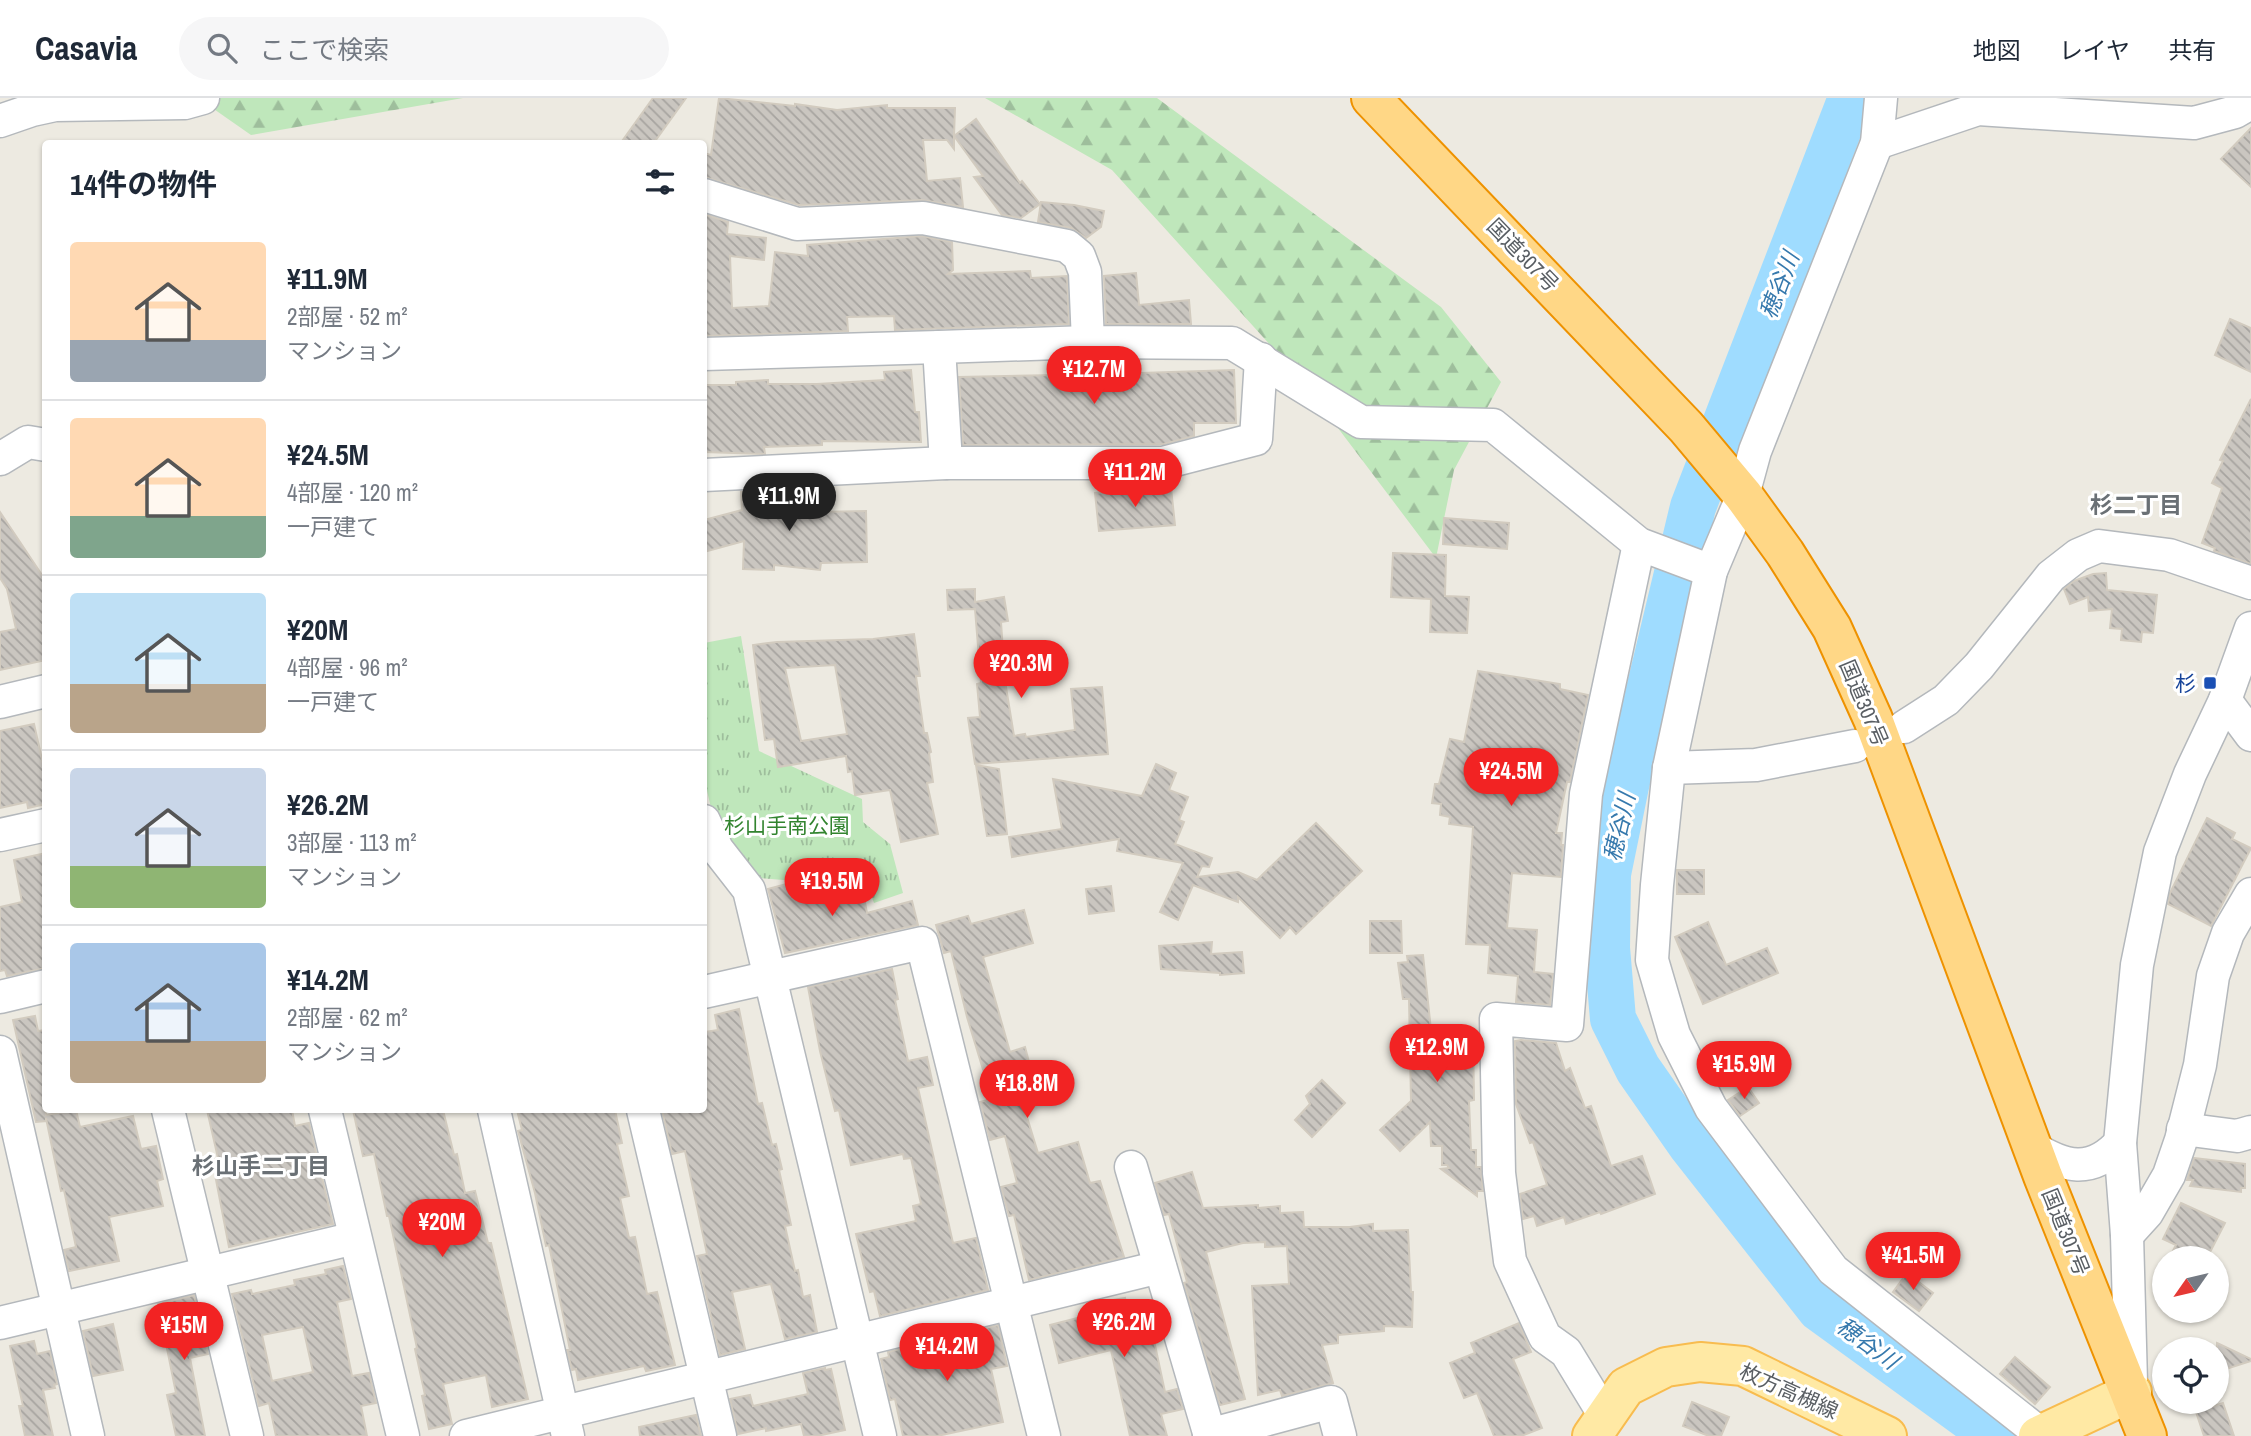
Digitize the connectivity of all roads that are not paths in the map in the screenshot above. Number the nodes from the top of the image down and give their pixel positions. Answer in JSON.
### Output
{"nodes":[{"id":1,"x":203,"y":98,"type":"edge"},
{"id":2,"x":1371,"y":98,"type":"edge"},
{"id":3,"x":1881,"y":98,"type":"edge"},
{"id":4,"x":2251,"y":103,"type":"edge"},
{"id":5,"x":0,"y":121,"type":"edge"},
{"id":6,"x":1877,"y":143,"type":"junction"},
{"id":7,"x":707,"y":196,"type":"edge"},
{"id":8,"x":1088,"y":342,"type":"junction"},
{"id":9,"x":939,"y":347,"type":"junction"},
{"id":10,"x":707,"y":354,"type":"edge"},
{"id":11,"x":1261,"y":359,"type":"junction"},
{"id":12,"x":42,"y":444,"type":"edge"},
{"id":13,"x":0,"y":459,"type":"edge"},
{"id":14,"x":946,"y":463,"type":"junction"},
{"id":15,"x":707,"y":475,"type":"edge"},
{"id":16,"x":1735,"y":485,"type":"junction"},
{"id":17,"x":1639,"y":544,"type":"junction"},
{"id":18,"x":1711,"y":571,"type":"junction"},
{"id":19,"x":2251,"y":583,"type":"edge"},
{"id":20,"x":2251,"y":628,"type":"edge"},
{"id":21,"x":42,"y":692,"type":"edge"},
{"id":22,"x":2225,"y":700,"type":"junction"},
{"id":23,"x":0,"y":702,"type":"edge"},
{"id":24,"x":1904,"y":726,"type":"dead end"},
{"id":25,"x":2251,"y":735,"type":"edge"},
{"id":26,"x":1855,"y":746,"type":"dead end"},
{"id":27,"x":1669,"y":768,"type":"junction"},
{"id":28,"x":42,"y":826,"type":"edge"},
{"id":29,"x":707,"y":827,"type":"edge"},
{"id":30,"x":0,"y":835,"type":"edge"},
{"id":31,"x":2251,"y":894,"type":"edge"},
{"id":32,"x":769,"y":977,"type":"junction"},
{"id":33,"x":42,"y":987,"type":"edge"},
{"id":34,"x":707,"y":991,"type":"edge"},
{"id":35,"x":0,"y":997,"type":"edge"},
{"id":36,"x":0,"y":1052,"type":"edge"},
{"id":37,"x":169,"y":1113,"type":"edge"},
{"id":38,"x":325,"y":1113,"type":"edge"},
{"id":39,"x":495,"y":1113,"type":"edge"},
{"id":40,"x":644,"y":1113,"type":"edge"},
{"id":41,"x":2183,"y":1129,"type":"junction"},
{"id":42,"x":2251,"y":1132,"type":"edge"},
{"id":43,"x":2120,"y":1143,"type":"junction"},
{"id":44,"x":2032,"y":1147,"type":"junction"},
{"id":45,"x":1131,"y":1167,"type":"dead end"},
{"id":46,"x":2127,"y":1235,"type":"junction"},
{"id":47,"x":355,"y":1238,"type":"junction"},
{"id":48,"x":1160,"y":1267,"type":"junction"},
{"id":49,"x":208,"y":1273,"type":"junction"},
{"id":50,"x":1012,"y":1303,"type":"junction"},
{"id":51,"x":59,"y":1309,"type":"junction"},
{"id":52,"x":0,"y":1323,"type":"edge"},
{"id":53,"x":857,"y":1341,"type":"junction"},
{"id":54,"x":706,"y":1377,"type":"junction"},
{"id":55,"x":2132,"y":1392,"type":"junction"},
{"id":56,"x":565,"y":1424,"type":"edge"},
{"id":57,"x":1599,"y":1426,"type":"edge"},
{"id":58,"x":1209,"y":1435,"type":"edge"},
{"id":59,"x":2040,"y":1435,"type":"edge"},
{"id":60,"x":88,"y":1436,"type":"edge"},
{"id":61,"x":247,"y":1436,"type":"edge"},
{"id":62,"x":402,"y":1436,"type":"edge"},
{"id":63,"x":466,"y":1436,"type":"edge"},
{"id":64,"x":720,"y":1436,"type":"edge"},
{"id":65,"x":880,"y":1436,"type":"edge"},
{"id":66,"x":1044,"y":1436,"type":"edge"},
{"id":67,"x":1340,"y":1436,"type":"edge"},
{"id":68,"x":1887,"y":1436,"type":"edge"},
{"id":69,"x":2147,"y":1436,"type":"edge"}],
"edges":[{"from":1,"to":5,"type":"street"},
{"from":2,"to":16,"type":"highway","name":"国道307号"},
{"from":3,"to":6,"type":"street"},
{"from":4,"to":6,"type":"street"},
{"from":6,"to":16,"type":"street"},
{"from":7,"to":8,"type":"street"},
{"from":8,"to":9,"type":"street"},
{"from":8,"to":11,"type":"street"},
{"from":9,"to":10,"type":"street"},
{"from":9,"to":14,"type":"street"},
{"from":11,"to":14,"type":"street"},
{"from":11,"to":17,"type":"street"},
{"from":12,"to":13,"type":"street"},
{"from":14,"to":15,"type":"street"},
{"from":16,"to":18,"type":"street"},
{"from":16,"to":44,"type":"highway","name":"国道307号"},
{"from":17,"to":18,"type":"street"},
{"from":17,"to":57,"type":"street"},
{"from":18,"to":27,"type":"street"},
{"from":19,"to":24,"type":"street"},
{"from":20,"to":22,"type":"street"},
{"from":21,"to":23,"type":"street"},
{"from":22,"to":25,"type":"street"},
{"from":22,"to":43,"type":"street"},
{"from":26,"to":27,"type":"street"},
{"from":27,"to":59,"type":"street"},
{"from":28,"to":30,"type":"street"},
{"from":29,"to":32,"type":"street"},
{"from":31,"to":41,"type":"street"},
{"from":32,"to":34,"type":"street"},
{"from":32,"to":50,"type":"street"},
{"from":32,"to":53,"type":"street"},
{"from":33,"to":35,"type":"street"},
{"from":36,"to":51,"type":"street"},
{"from":37,"to":49,"type":"street"},
{"from":38,"to":47,"type":"street"},
{"from":39,"to":56,"type":"street"},
{"from":40,"to":54,"type":"street"},
{"from":41,"to":42,"type":"street"},
{"from":41,"to":46,"type":"street"},
{"from":43,"to":44,"type":"street"},
{"from":43,"to":46,"type":"street"},
{"from":44,"to":55,"type":"highway","name":"国道307号"},
{"from":45,"to":48,"type":"street"},
{"from":46,"to":55,"type":"street"},
{"from":47,"to":49,"type":"street"},
{"from":47,"to":62,"type":"street"},
{"from":48,"to":50,"type":"street"},
{"from":48,"to":58,"type":"street"},
{"from":49,"to":51,"type":"street"},
{"from":49,"to":61,"type":"street"},
{"from":50,"to":53,"type":"street"},
{"from":50,"to":66,"type":"street"},
{"from":51,"to":52,"type":"street"},
{"from":51,"to":60,"type":"street"},
{"from":53,"to":54,"type":"street"},
{"from":53,"to":65,"type":"street"},
{"from":54,"to":56,"type":"street"},
{"from":54,"to":64,"type":"street"},
{"from":55,"to":59,"type":"main road"},
{"from":55,"to":69,"type":"highway","name":"国道307号"},
{"from":56,"to":63,"type":"street"},
{"from":57,"to":68,"type":"main road","name":"枚方高槻線"},
{"from":58,"to":67,"type":"street"}]}
